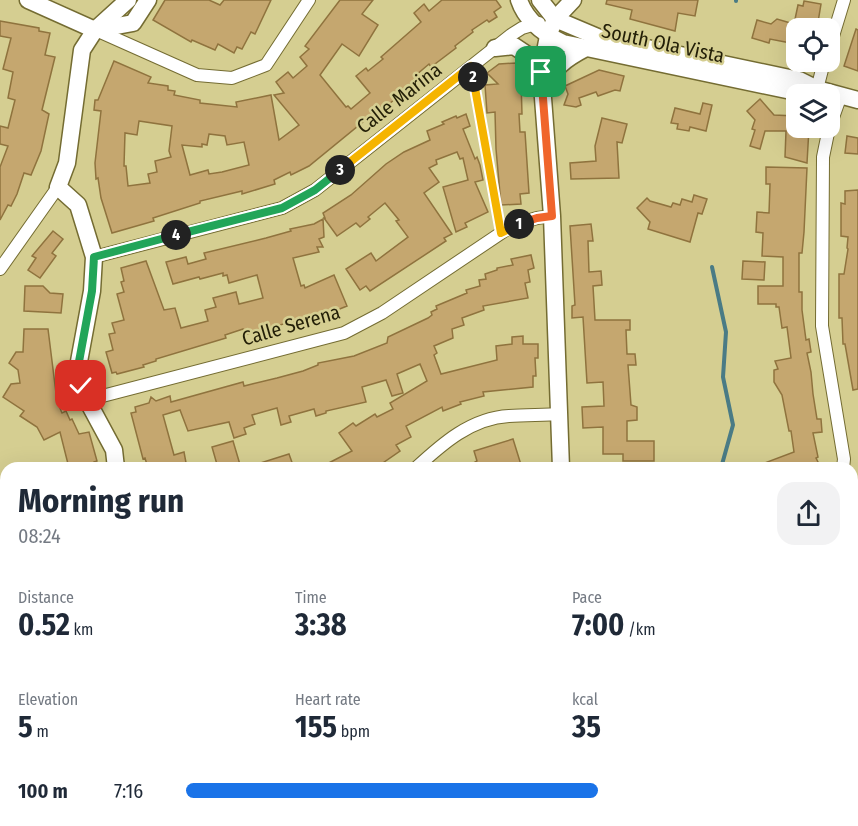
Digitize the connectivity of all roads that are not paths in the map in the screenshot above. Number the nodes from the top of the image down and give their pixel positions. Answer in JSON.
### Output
{"nodes":[{"id":1,"x":28,"y":0,"type":"edge"},
{"id":2,"x":128,"y":0,"type":"edge"},
{"id":3,"x":148,"y":0,"type":"edge"},
{"id":4,"x":309,"y":0,"type":"edge"},
{"id":5,"x":519,"y":0,"type":"edge"},
{"id":6,"x":540,"y":0,"type":"edge"},
{"id":7,"x":573,"y":0,"type":"edge"},
{"id":8,"x":844,"y":0,"type":"edge"},
{"id":9,"x":555,"y":18,"type":"junction"},
{"id":10,"x":839,"y":18,"type":"edge"},
{"id":11,"x":534,"y":24,"type":"junction"},
{"id":12,"x":95,"y":30,"type":"junction"},
{"id":13,"x":548,"y":36,"type":"junction"},
{"id":14,"x":495,"y":48,"type":"junction"},
{"id":15,"x":586,"y":48,"type":"junction"},
{"id":16,"x":471,"y":66,"type":"junction"},
{"id":17,"x":807,"y":84,"type":"edge"},
{"id":18,"x":786,"y":90,"type":"edge"},
{"id":19,"x":543,"y":91,"type":"junction"},
{"id":20,"x":841,"y":95,"type":"edge"},
{"id":21,"x":858,"y":100,"type":"edge"},
{"id":22,"x":827,"y":138,"type":"edge"},
{"id":23,"x":58,"y":187,"type":"junction"},
{"id":24,"x":552,"y":216,"type":"junction"},
{"id":25,"x":501,"y":233,"type":"junction"},
{"id":26,"x":94,"y":257,"type":"junction"},
{"id":27,"x":0,"y":269,"type":"edge"},
{"id":28,"x":87,"y":400,"type":"junction"},
{"id":29,"x":561,"y":414,"type":"junction"},
{"id":30,"x":115,"y":462,"type":"edge"},
{"id":31,"x":422,"y":462,"type":"edge"},
{"id":32,"x":561,"y":462,"type":"edge"},
{"id":33,"x":844,"y":462,"type":"edge"}],
"edges":[{"from":1,"to":12,"type":"street"},
{"from":2,"to":12,"type":"street"},
{"from":3,"to":12,"type":"street"},
{"from":4,"to":12,"type":"street"},
{"from":5,"to":11,"type":"street","name":"South Ola Vista"},
{"from":6,"to":9,"type":"street","name":"South Ola Vista"},
{"from":7,"to":9,"type":"street"},
{"from":8,"to":10,"type":"street"},
{"from":9,"to":11,"type":"street","name":"Calle Marina"},
{"from":9,"to":13,"type":"street"},
{"from":9,"to":17,"type":"street","name":"South Ola Vista"},
{"from":11,"to":13,"type":"street","name":"South Ola Vista"},
{"from":11,"to":14,"type":"street","name":"Calle Marina"},
{"from":12,"to":23,"type":"street"},
{"from":13,"to":15,"type":"street","name":"South Ola Vista"},
{"from":13,"to":19,"type":"street"},
{"from":14,"to":16,"type":"street","name":"Calle Marina"},
{"from":14,"to":19,"type":"street"},
{"from":15,"to":18,"type":"street","name":"South Ola Vista"},
{"from":15,"to":19,"type":"street"},
{"from":16,"to":25,"type":"lane"},
{"from":16,"to":26,"type":"street","name":"Calle Marina"},
{"from":19,"to":24,"type":"street"},
{"from":20,"to":21,"type":"street","name":"South Ola Vista"},
{"from":22,"to":33,"type":"street"},
{"from":23,"to":26,"type":"street"},
{"from":23,"to":27,"type":"street"},
{"from":24,"to":25,"type":"street","name":"Calle Serena"},
{"from":24,"to":29,"type":"street"},
{"from":25,"to":28,"type":"street","name":"Calle Serena"},
{"from":26,"to":28,"type":"street"},
{"from":28,"to":30,"type":"street"},
{"from":29,"to":31,"type":"street"},
{"from":29,"to":32,"type":"street"}]}
